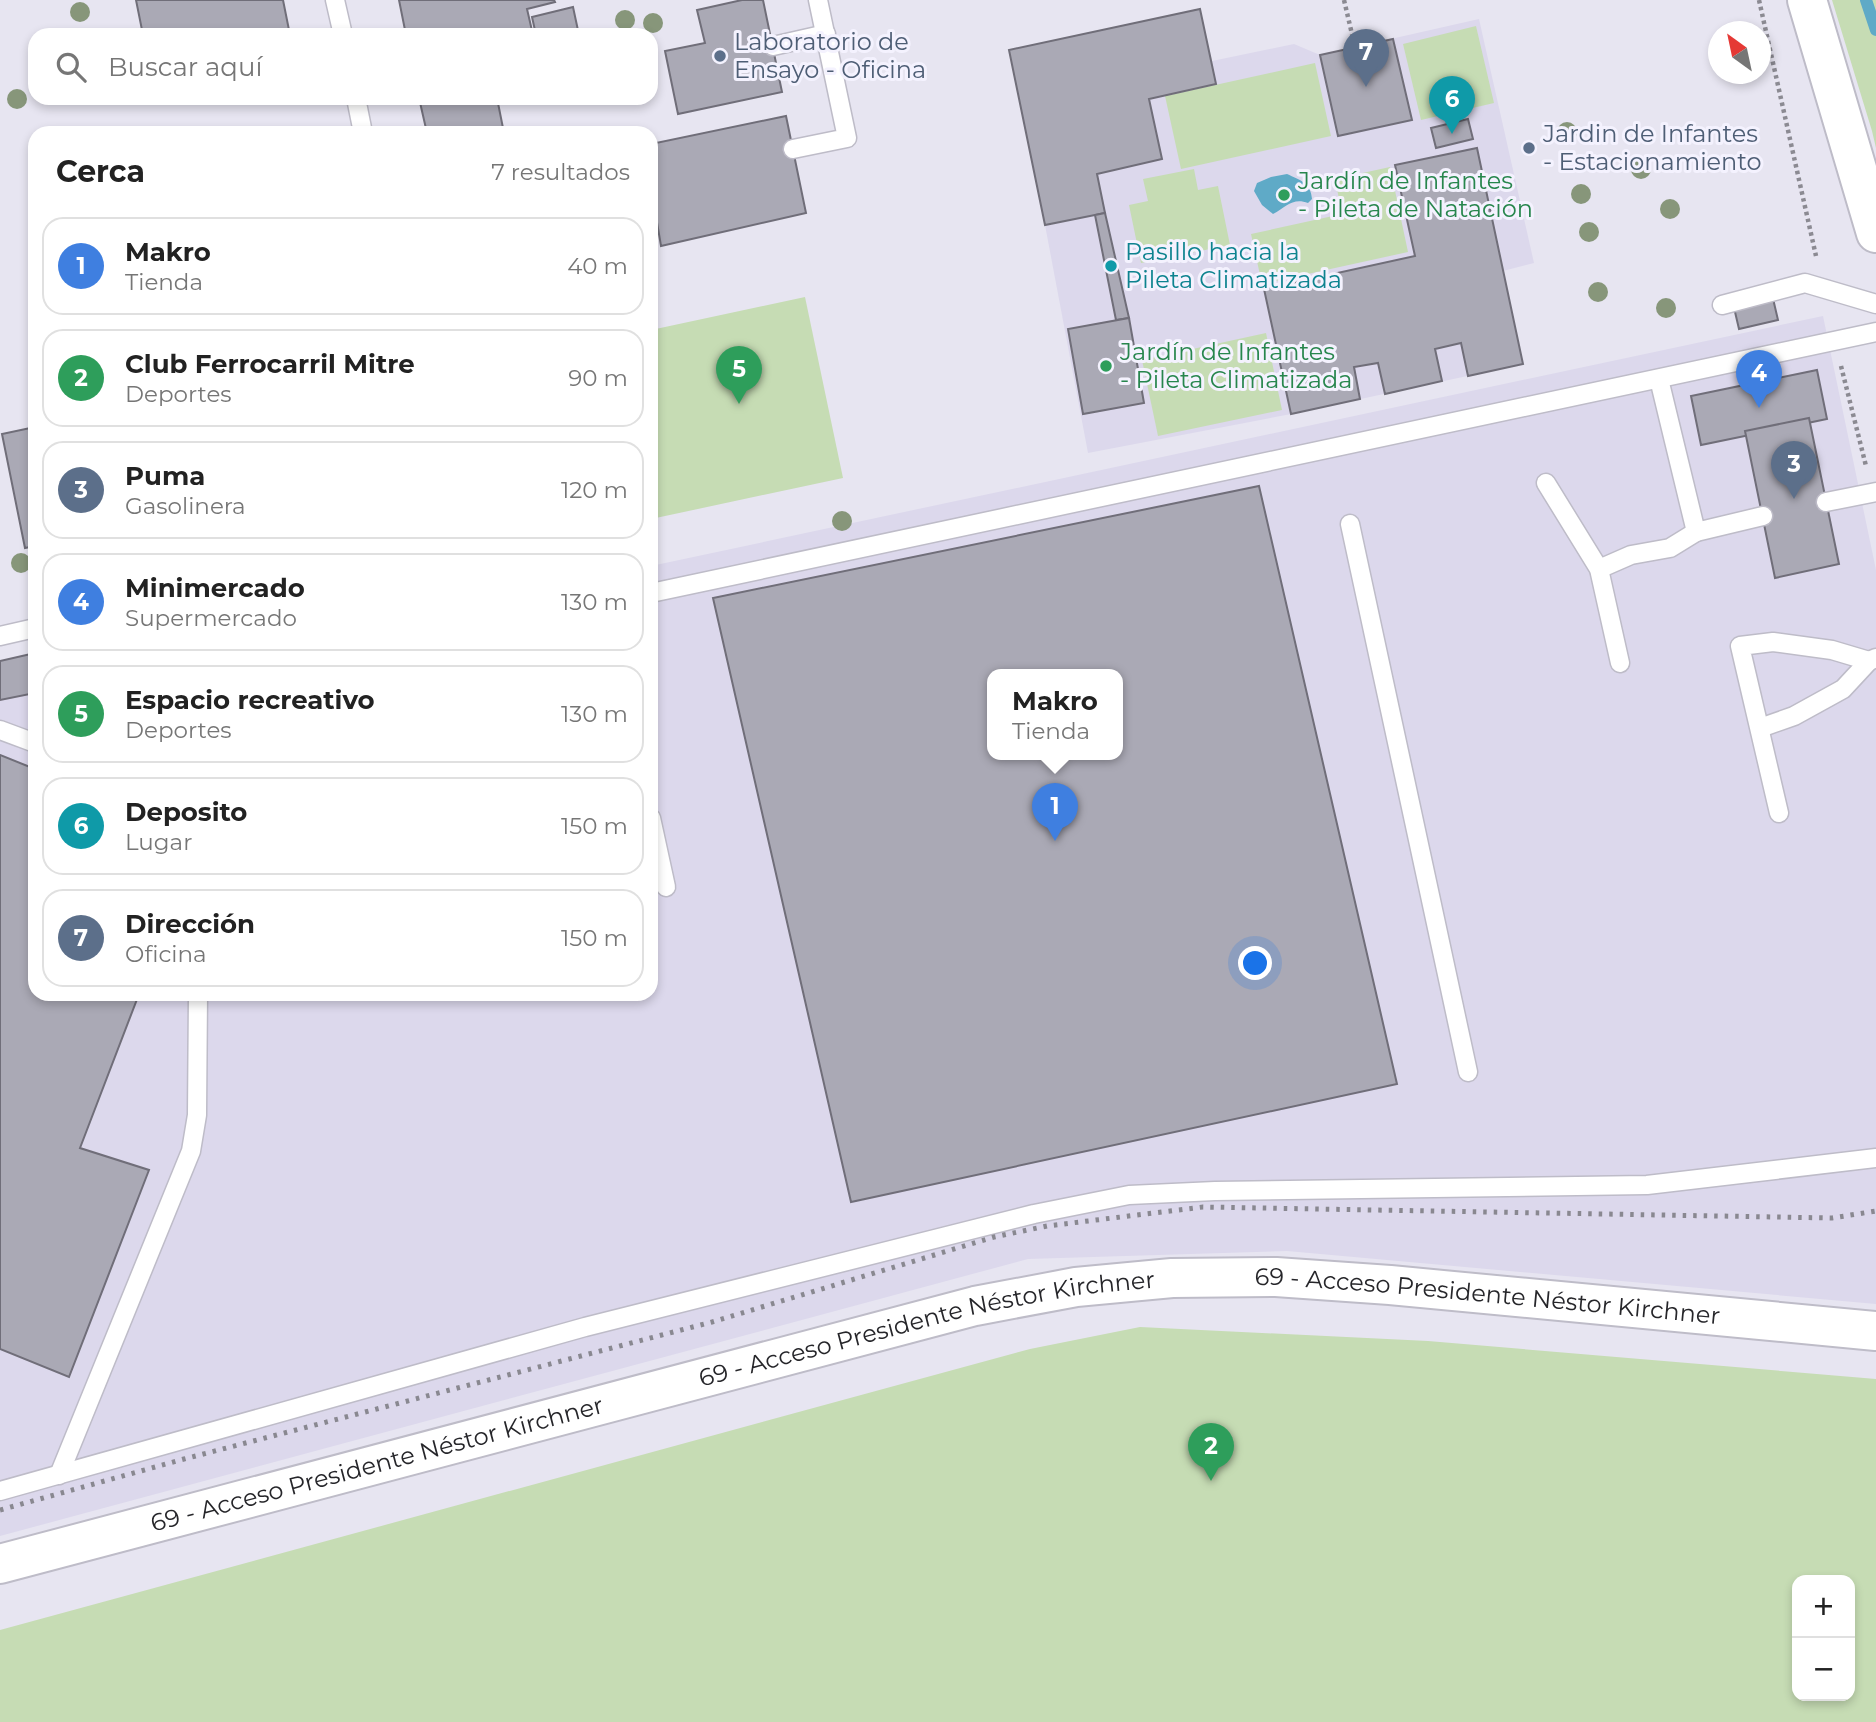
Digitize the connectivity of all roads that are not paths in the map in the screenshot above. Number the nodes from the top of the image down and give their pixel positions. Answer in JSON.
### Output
{"nodes":[{"id":1,"x":335,"y":0,"type":"edge"},
{"id":2,"x":818,"y":0,"type":"edge"},
{"id":3,"x":1807,"y":0,"type":"edge"},
{"id":4,"x":341,"y":28,"type":"edge"},
{"id":5,"x":826,"y":34,"type":"junction"},
{"id":6,"x":773,"y":46,"type":"dead end"},
{"id":7,"x":357,"y":105,"type":"edge"},
{"id":8,"x":362,"y":126,"type":"edge"},
{"id":9,"x":793,"y":149,"type":"dead end"},
{"id":10,"x":1876,"y":233,"type":"edge"},
{"id":11,"x":1876,"y":304,"type":"edge"},
{"id":12,"x":1722,"y":305,"type":"dead end"},
{"id":13,"x":1876,"y":332,"type":"edge"},
{"id":14,"x":1659,"y":379,"type":"junction"},
{"id":15,"x":1546,"y":483,"type":"dead end"},
{"id":16,"x":1875,"y":492,"type":"edge"},
{"id":17,"x":1826,"y":502,"type":"dead end"},
{"id":18,"x":1762,"y":516,"type":"dead end"},
{"id":19,"x":1350,"y":524,"type":"dead end"},
{"id":20,"x":1696,"y":532,"type":"junction"},
{"id":21,"x":1599,"y":569,"type":"junction"},
{"id":22,"x":658,"y":592,"type":"edge"},
{"id":23,"x":28,"y":630,"type":"edge"},
{"id":24,"x":0,"y":636,"type":"edge"},
{"id":25,"x":1872,"y":660,"type":"edge"},
{"id":26,"x":1620,"y":663,"type":"dead end"},
{"id":27,"x":1760,"y":727,"type":"junction"},
{"id":28,"x":0,"y":730,"type":"edge"},
{"id":29,"x":28,"y":740,"type":"edge"},
{"id":30,"x":1779,"y":813,"type":"dead end"},
{"id":31,"x":658,"y":850,"type":"edge"},
{"id":32,"x":666,"y":887,"type":"dead end"},
{"id":33,"x":198,"y":1001,"type":"edge"},
{"id":34,"x":1468,"y":1072,"type":"dead end"},
{"id":35,"x":1876,"y":1158,"type":"edge"},
{"id":36,"x":1876,"y":1331,"type":"edge"},
{"id":37,"x":59,"y":1475,"type":"junction"},
{"id":38,"x":0,"y":1492,"type":"edge"},
{"id":39,"x":0,"y":1564,"type":"edge"}],
"edges":[{"from":1,"to":4,"type":"lane"},
{"from":2,"to":5,"type":"lane"},
{"from":3,"to":10,"type":"street"},
{"from":5,"to":6,"type":"lane"},
{"from":5,"to":9,"type":"lane"},
{"from":7,"to":8,"type":"lane"},
{"from":11,"to":12,"type":"lane"},
{"from":13,"to":14,"type":"lane"},
{"from":14,"to":20,"type":"lane"},
{"from":14,"to":22,"type":"lane"},
{"from":15,"to":21,"type":"lane"},
{"from":16,"to":17,"type":"lane"},
{"from":18,"to":20,"type":"lane"},
{"from":19,"to":34,"type":"lane"},
{"from":20,"to":21,"type":"lane"},
{"from":21,"to":26,"type":"lane"},
{"from":23,"to":24,"type":"lane"},
{"from":25,"to":27,"type":"lane"},
{"from":25,"to":27,"type":"lane"},
{"from":27,"to":30,"type":"lane"},
{"from":28,"to":29,"type":"lane"},
{"from":31,"to":32,"type":"lane"},
{"from":33,"to":37,"type":"lane"},
{"from":35,"to":37,"type":"lane"},
{"from":36,"to":39,"type":"street","name":"69 - Acceso Presidente Néstor Kirchner"},
{"from":37,"to":38,"type":"lane"}]}
